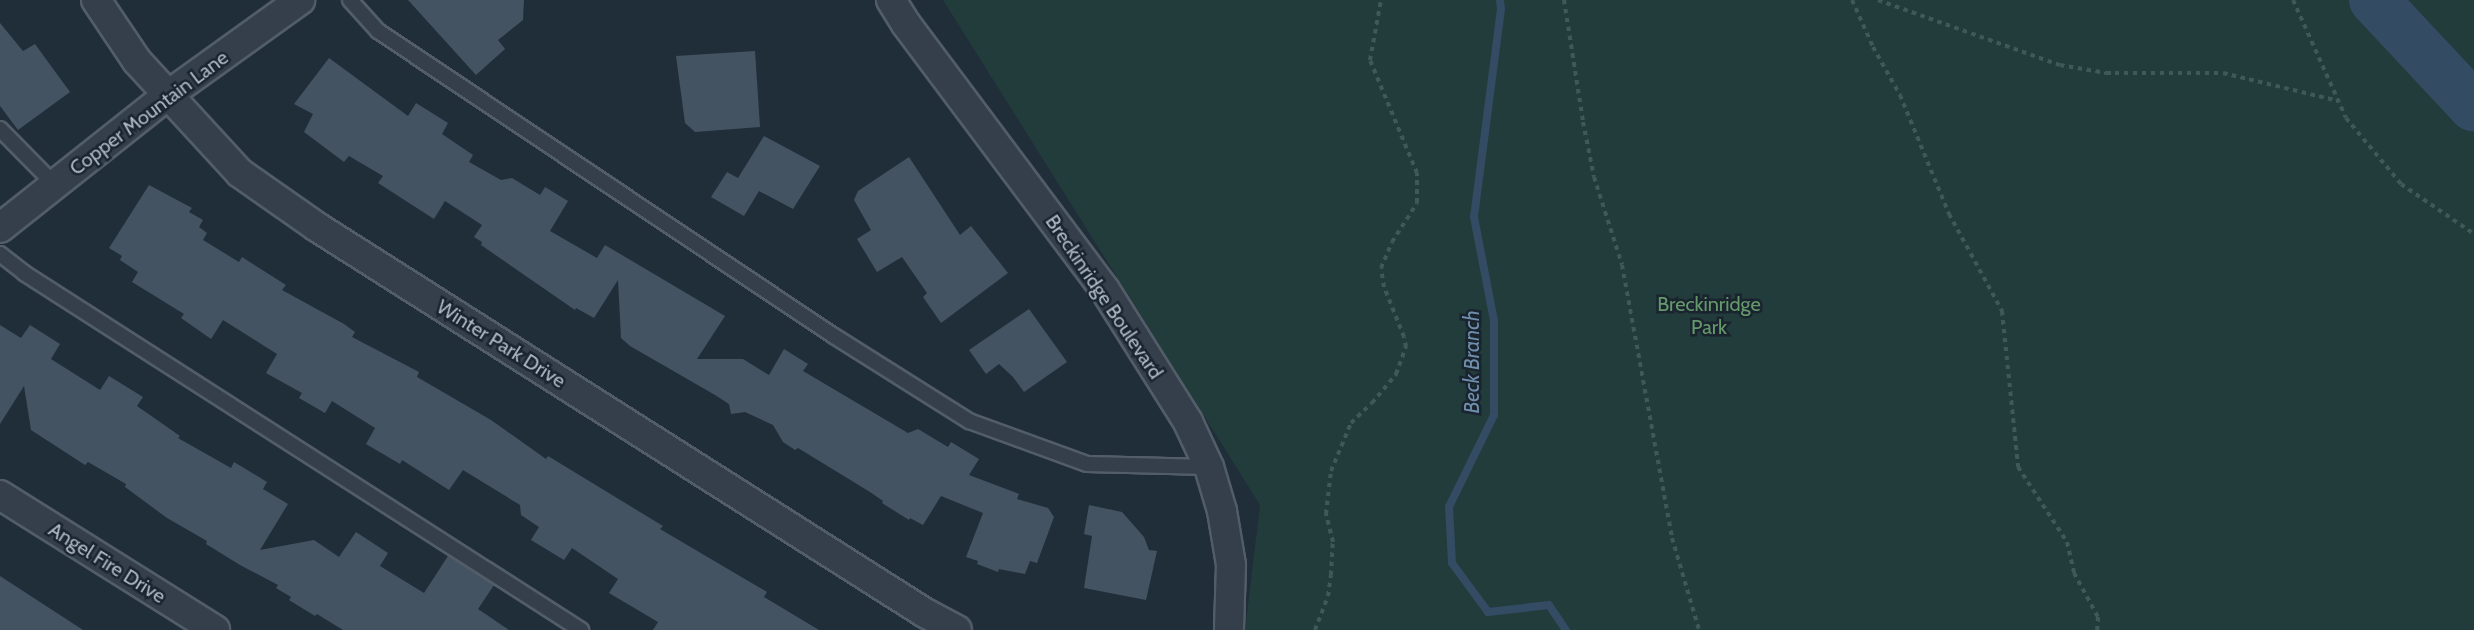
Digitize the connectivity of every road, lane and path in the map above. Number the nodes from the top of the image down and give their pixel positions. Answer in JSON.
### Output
{"nodes":[{"id":1,"x":96,"y":0,"type":"edge"},
{"id":2,"x":300,"y":0,"type":"edge"},
{"id":3,"x":350,"y":0,"type":"edge"},
{"id":4,"x":891,"y":0,"type":"edge"},
{"id":5,"x":1381,"y":0,"type":"edge"},
{"id":6,"x":1564,"y":0,"type":"edge"},
{"id":7,"x":1852,"y":0,"type":"edge"},
{"id":8,"x":1878,"y":0,"type":"edge"},
{"id":9,"x":2293,"y":0,"type":"edge"},
{"id":10,"x":168,"y":95,"type":"junction"},
{"id":11,"x":2339,"y":101,"type":"junction"},
{"id":12,"x":0,"y":129,"type":"edge"},
{"id":13,"x":55,"y":184,"type":"junction"},
{"id":14,"x":0,"y":228,"type":"edge"},
{"id":15,"x":2474,"y":234,"type":"edge"},
{"id":16,"x":0,"y":254,"type":"edge"},
{"id":17,"x":1209,"y":467,"type":"junction"},
{"id":18,"x":0,"y":495,"type":"edge"},
{"id":19,"x":215,"y":630,"type":"edge"},
{"id":20,"x":581,"y":630,"type":"edge"},
{"id":21,"x":957,"y":630,"type":"edge"},
{"id":22,"x":1229,"y":630,"type":"edge"},
{"id":23,"x":1315,"y":630,"type":"edge"},
{"id":24,"x":1698,"y":630,"type":"edge"},
{"id":25,"x":2097,"y":630,"type":"edge"}],
"edges":[{"from":1,"to":10,"type":"street","name":"Winter Park Drive"},
{"from":2,"to":10,"type":"street","name":"Copper Mountain Lane"},
{"from":3,"to":17,"type":"lane"},
{"from":4,"to":17,"type":"street","name":"Breckinridge Boulevard"},
{"from":5,"to":23,"type":"path"},
{"from":6,"to":24,"type":"path"},
{"from":7,"to":25,"type":"path"},
{"from":8,"to":11,"type":"path"},
{"from":9,"to":11,"type":"path"},
{"from":10,"to":13,"type":"street","name":"Copper Mountain Lane"},
{"from":10,"to":21,"type":"street","name":"Winter Park Drive"},
{"from":11,"to":15,"type":"path"},
{"from":12,"to":13,"type":"lane"},
{"from":13,"to":14,"type":"street","name":"Copper Mountain Lane"},
{"from":16,"to":20,"type":"lane"},
{"from":17,"to":22,"type":"street","name":"Breckinridge Boulevard"},
{"from":18,"to":19,"type":"street","name":"Angel Fire Drive"}]}
